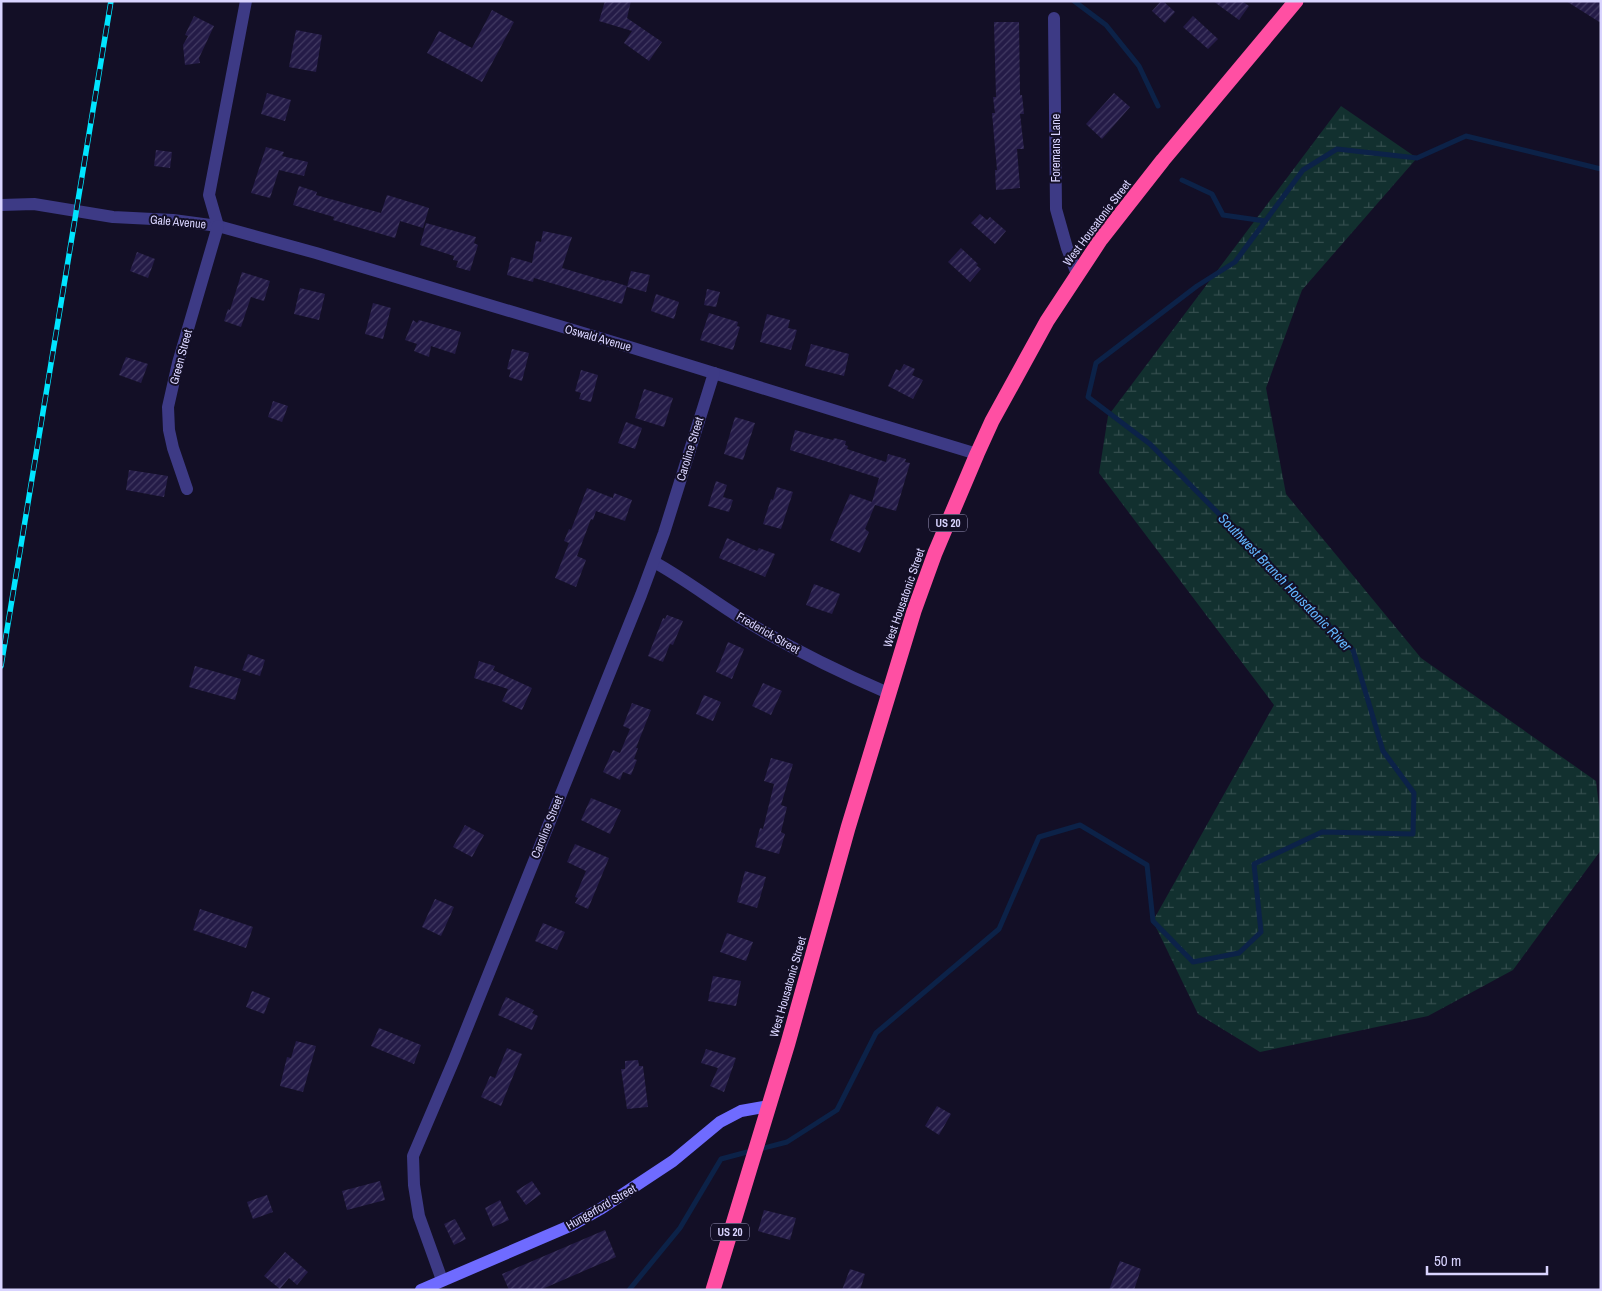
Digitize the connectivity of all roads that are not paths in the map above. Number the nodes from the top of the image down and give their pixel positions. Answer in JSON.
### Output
{"nodes":[{"id":1,"x":246,"y":1,"type":"edge"},
{"id":2,"x":1293,"y":2,"type":"edge"},
{"id":3,"x":1054,"y":18,"type":"dead end"},
{"id":4,"x":1,"y":205,"type":"edge"},
{"id":5,"x":218,"y":226,"type":"junction"},
{"id":6,"x":1077,"y":274,"type":"junction"},
{"id":7,"x":714,"y":373,"type":"junction"},
{"id":8,"x":977,"y":454,"type":"junction"},
{"id":9,"x":186,"y":489,"type":"dead end"},
{"id":10,"x":654,"y":562,"type":"junction"},
{"id":11,"x":888,"y":693,"type":"junction"},
{"id":12,"x":769,"y":1106,"type":"junction"},
{"id":13,"x":442,"y":1280,"type":"junction"},
{"id":14,"x":421,"y":1290,"type":"edge"},
{"id":15,"x":713,"y":1290,"type":"edge"}],
"edges":[{"from":1,"to":5,"type":"street","name":"Gale Avenue"},
{"from":2,"to":6,"type":"highway","name":"West Housatonic Street","number":"US 20"},
{"from":3,"to":6,"type":"street","name":"Foremans Lane"},
{"from":4,"to":5,"type":"street","name":"Gale Avenue"},
{"from":5,"to":7,"type":"street","name":"Oswald Avenue"},
{"from":5,"to":9,"type":"street","name":"Green Street"},
{"from":6,"to":8,"type":"highway","name":"West Housatonic Street","number":"US 20"},
{"from":7,"to":8,"type":"street","name":"Oswald Avenue"},
{"from":7,"to":10,"type":"street","name":"Caroline Street"},
{"from":8,"to":11,"type":"highway","name":"West Housatonic Street","number":"US 20"},
{"from":10,"to":11,"type":"street","name":"Frederick Street"},
{"from":10,"to":13,"type":"street","name":"Caroline Street"},
{"from":11,"to":12,"type":"highway","name":"West Housatonic Street","number":"US 20"},
{"from":12,"to":13,"type":"street","name":"Hungerford Street"},
{"from":12,"to":15,"type":"highway","name":"West Housatonic Street","number":"US 20"},
{"from":13,"to":14,"type":"street","name":"Hungerford Street"}]}
